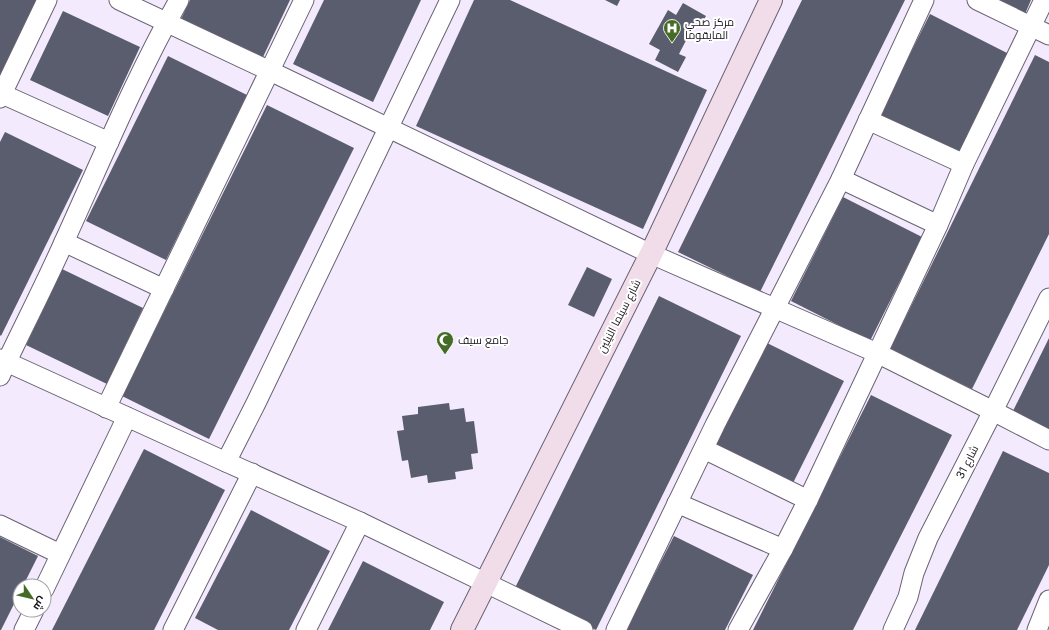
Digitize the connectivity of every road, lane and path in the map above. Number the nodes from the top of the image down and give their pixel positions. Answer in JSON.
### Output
{"nodes":[{"id":1,"x":47,"y":0,"type":"edge"},
{"id":2,"x":118,"y":0,"type":"edge"},
{"id":3,"x":179,"y":0,"type":"edge"},
{"id":4,"x":304,"y":0,"type":"edge"},
{"id":5,"x":450,"y":0,"type":"edge"},
{"id":6,"x":771,"y":0,"type":"edge"},
{"id":7,"x":924,"y":0,"type":"edge"},
{"id":8,"x":977,"y":0,"type":"edge"},
{"id":9,"x":1044,"y":0,"type":"edge"},
{"id":10,"x":167,"y":22,"type":"junction"},
{"id":11,"x":1041,"y":31,"type":"edge"},
{"id":12,"x":270,"y":71,"type":"junction"},
{"id":13,"x":1,"y":96,"type":"edge"},
{"id":14,"x":868,"y":120,"type":"junction"},
{"id":15,"x":388,"y":128,"type":"junction"},
{"id":16,"x":109,"y":142,"type":"junction"},
{"id":17,"x":964,"y":164,"type":"junction"},
{"id":18,"x":841,"y":179,"type":"junction"},
{"id":19,"x":938,"y":225,"type":"junction"},
{"id":20,"x":64,"y":242,"type":"junction"},
{"id":21,"x":650,"y":254,"type":"junction"},
{"id":22,"x":164,"y":289,"type":"junction"},
{"id":23,"x":1049,"y":298,"type":"edge"},
{"id":24,"x":775,"y":308,"type":"junction"},
{"id":25,"x":877,"y":353,"type":"junction"},
{"id":26,"x":2,"y":366,"type":"edge"},
{"id":27,"x":106,"y":408,"type":"junction"},
{"id":28,"x":993,"y":411,"type":"junction"},
{"id":29,"x":127,"y":418,"type":"junction"},
{"id":30,"x":1049,"y":440,"type":"edge"},
{"id":31,"x":704,"y":449,"type":"junction"},
{"id":32,"x":226,"y":462,"type":"junction"},
{"id":33,"x":252,"y":473,"type":"junction"},
{"id":34,"x":808,"y":500,"type":"junction"},
{"id":35,"x":677,"y":503,"type":"junction"},
{"id":36,"x":360,"y":522,"type":"junction"},
{"id":37,"x":0,"y":525,"type":"edge"},
{"id":38,"x":783,"y":549,"type":"junction"},
{"id":39,"x":60,"y":554,"type":"junction"},
{"id":40,"x":49,"y":578,"type":"edge"},
{"id":41,"x":486,"y":582,"type":"junction"},
{"id":42,"x":1049,"y":600,"type":"edge"},
{"id":43,"x":30,"y":618,"type":"edge"},
{"id":44,"x":1043,"y":624,"type":"edge"},
{"id":45,"x":24,"y":630,"type":"edge"},
{"id":46,"x":173,"y":630,"type":"edge"},
{"id":47,"x":306,"y":630,"type":"edge"},
{"id":48,"x":462,"y":630,"type":"edge"},
{"id":49,"x":583,"y":630,"type":"edge"},
{"id":50,"x":616,"y":630,"type":"edge"},
{"id":51,"x":738,"y":630,"type":"edge"},
{"id":52,"x":893,"y":630,"type":"edge"}],
"edges":[{"from":1,"to":13,"type":"street"},
{"from":2,"to":10,"type":"street"},
{"from":3,"to":10,"type":"street"},
{"from":4,"to":12,"type":"street"},
{"from":5,"to":15,"type":"street"},
{"from":6,"to":21,"type":"street","name":"شارع سينما النيلين"},
{"from":7,"to":14,"type":"street"},
{"from":8,"to":11,"type":"street"},
{"from":9,"to":11,"type":"street"},
{"from":10,"to":12,"type":"street"},
{"from":10,"to":16,"type":"street"},
{"from":11,"to":17,"type":"street"},
{"from":12,"to":15,"type":"street"},
{"from":12,"to":22,"type":"street"},
{"from":13,"to":16,"type":"street"},
{"from":14,"to":17,"type":"street"},
{"from":14,"to":18,"type":"street"},
{"from":15,"to":21,"type":"street"},
{"from":15,"to":32,"type":"street"},
{"from":16,"to":20,"type":"street"},
{"from":17,"to":19,"type":"street"},
{"from":18,"to":19,"type":"street"},
{"from":18,"to":24,"type":"street"},
{"from":19,"to":25,"type":"street"},
{"from":20,"to":22,"type":"street"},
{"from":20,"to":26,"type":"street"},
{"from":21,"to":24,"type":"street"},
{"from":21,"to":41,"type":"street","name":"شارع سينما النيلين"},
{"from":22,"to":27,"type":"street"},
{"from":23,"to":28,"type":"street","name":"شارع 31"},
{"from":24,"to":25,"type":"street"},
{"from":24,"to":31,"type":"street"},
{"from":25,"to":28,"type":"street"},
{"from":25,"to":34,"type":"street"},
{"from":26,"to":27,"type":"street"},
{"from":27,"to":29,"type":"street"},
{"from":28,"to":30,"type":"street"},
{"from":28,"to":52,"type":"street","name":"شارع 31"},
{"from":29,"to":32,"type":"street"},
{"from":29,"to":39,"type":"street"},
{"from":31,"to":34,"type":"street"},
{"from":31,"to":35,"type":"street"},
{"from":32,"to":33,"type":"street"},
{"from":33,"to":36,"type":"street"},
{"from":33,"to":46,"type":"street"},
{"from":34,"to":38,"type":"street"},
{"from":35,"to":38,"type":"street"},
{"from":35,"to":50,"type":"street"},
{"from":36,"to":41,"type":"street"},
{"from":36,"to":47,"type":"street"},
{"from":37,"to":39,"type":"street"},
{"from":38,"to":51,"type":"street"},
{"from":39,"to":40,"type":"street"},
{"from":41,"to":48,"type":"street","name":"شارع سينما النيلين"},
{"from":41,"to":49,"type":"street"},
{"from":42,"to":44,"type":"street"},
{"from":43,"to":45,"type":"street"}]}
